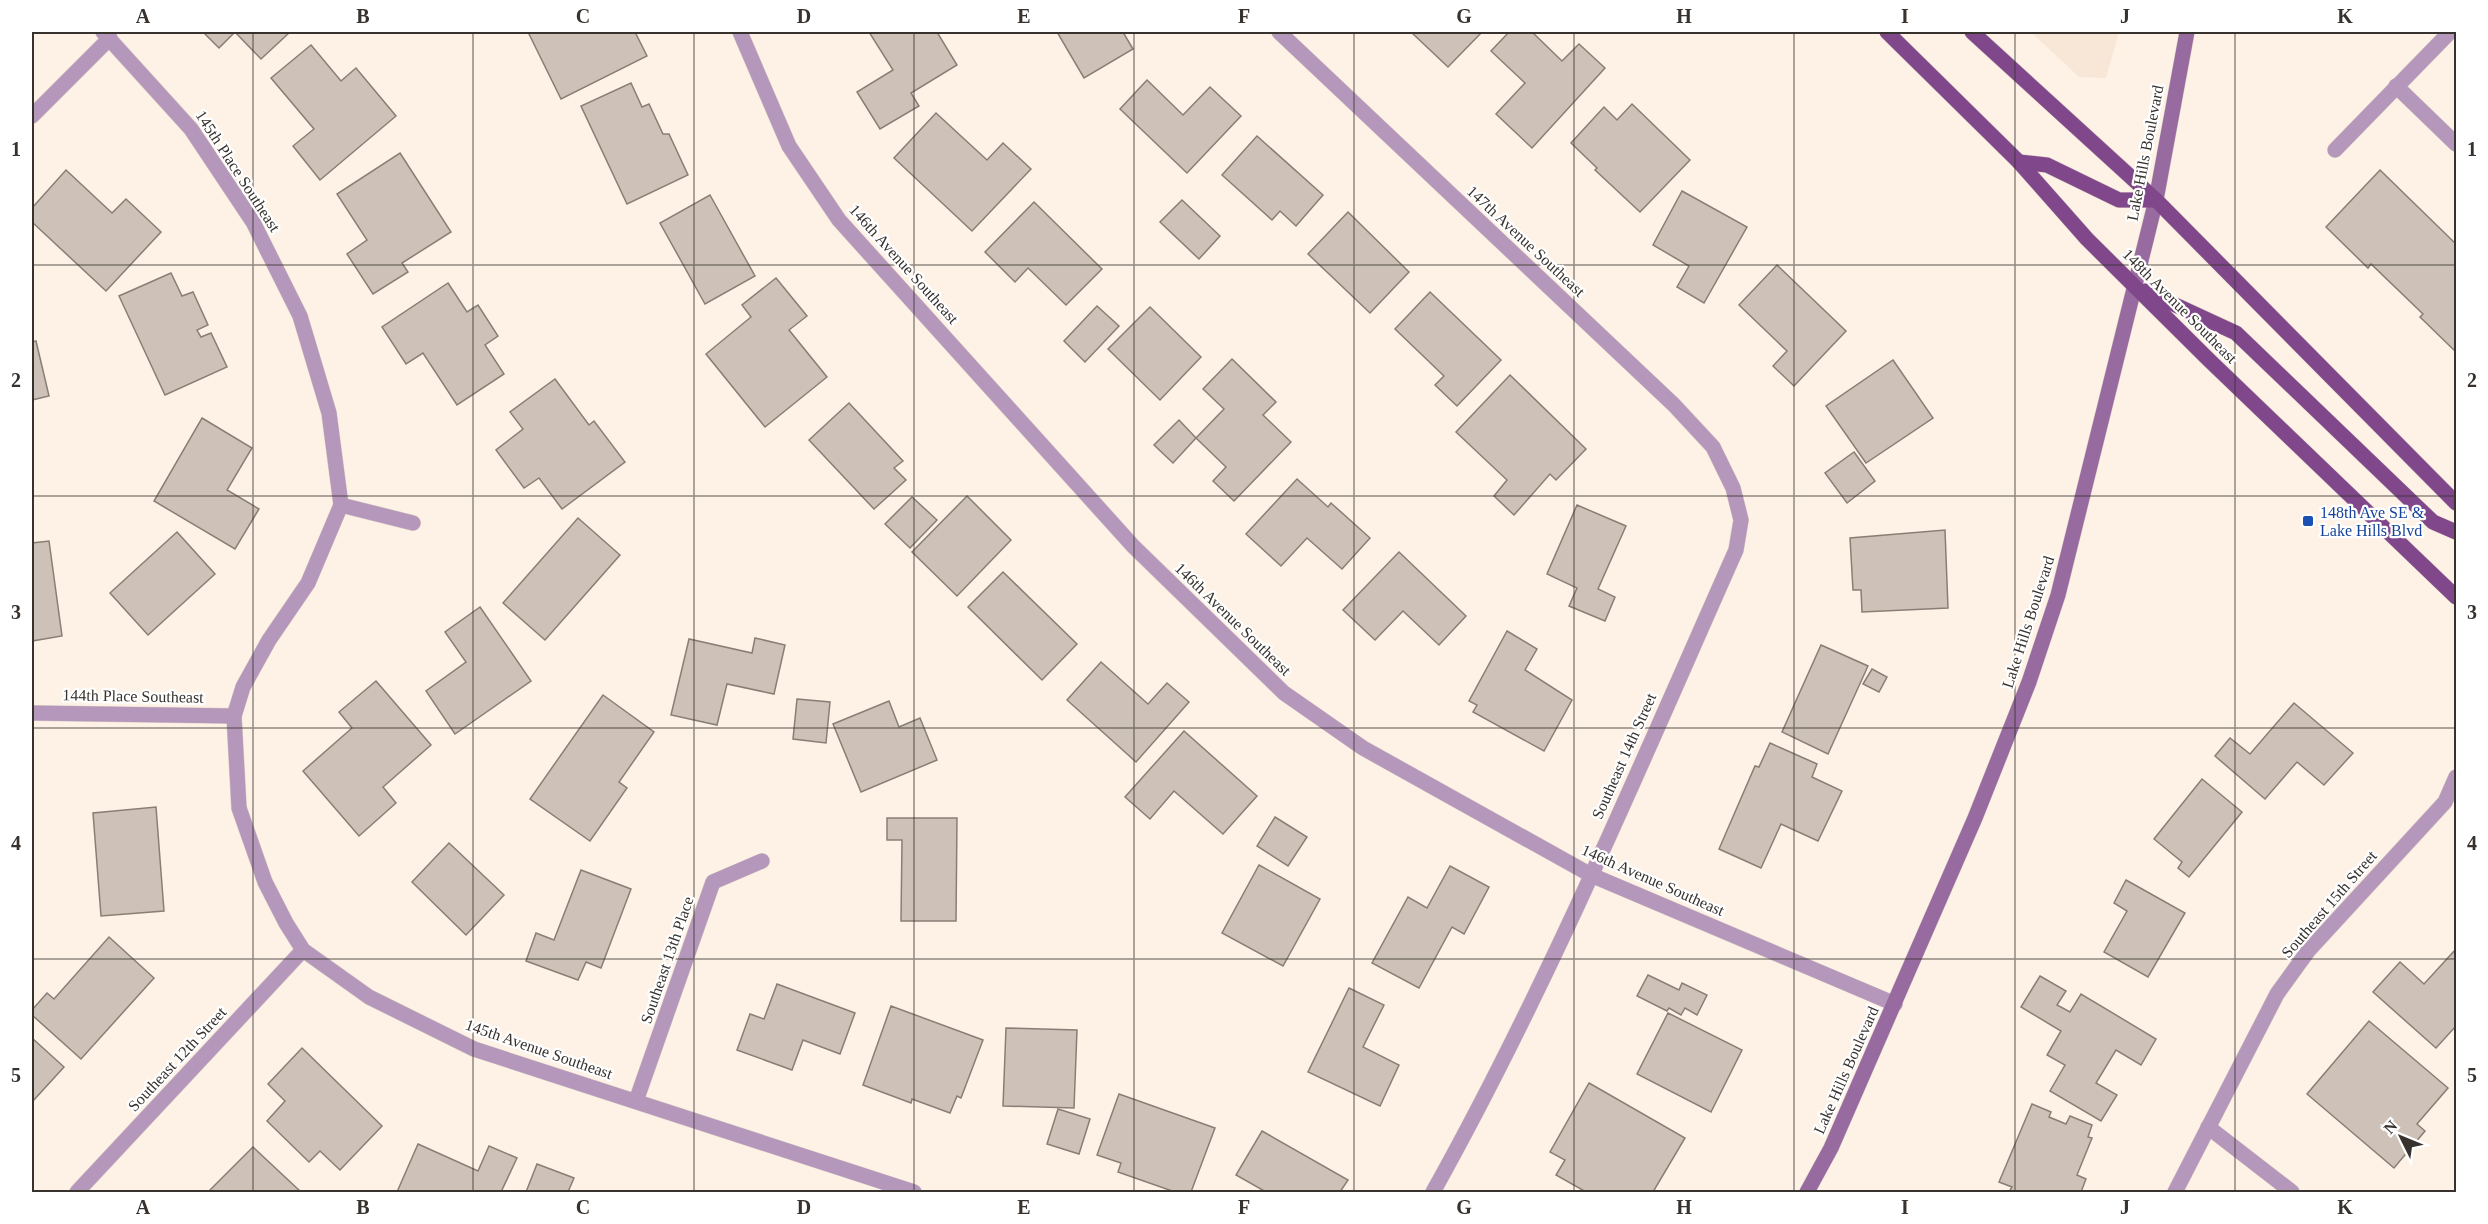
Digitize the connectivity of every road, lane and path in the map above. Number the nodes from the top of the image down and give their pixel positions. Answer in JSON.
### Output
{"nodes":[{"id":1,"x":740,"y":32,"type":"edge"},
{"id":2,"x":1279,"y":32,"type":"edge"},
{"id":3,"x":1887,"y":32,"type":"edge"},
{"id":4,"x":1972,"y":32,"type":"edge"},
{"id":5,"x":2187,"y":32,"type":"edge"},
{"id":6,"x":2450,"y":32,"type":"edge"},
{"id":7,"x":107,"y":35,"type":"edge"},
{"id":8,"x":2396,"y":86,"type":"junction"},
{"id":9,"x":32,"y":116,"type":"edge"},
{"id":10,"x":2457,"y":144,"type":"edge"},
{"id":11,"x":2335,"y":150,"type":"dead end"},
{"id":12,"x":2019,"y":162,"type":"junction"},
{"id":13,"x":2156,"y":200,"type":"junction"},
{"id":14,"x":2134,"y":286,"type":"junction"},
{"id":15,"x":1733,"y":488,"type":"joint"},
{"id":16,"x":2457,"y":503,"type":"edge"},
{"id":17,"x":342,"y":506,"type":"junction"},
{"id":18,"x":413,"y":523,"type":"dead end"},
{"id":19,"x":2457,"y":532,"type":"edge"},
{"id":20,"x":2457,"y":597,"type":"edge"},
{"id":21,"x":32,"y":713,"type":"edge"},
{"id":22,"x":234,"y":716,"type":"junction"},
{"id":23,"x":2457,"y":777,"type":"edge"},
{"id":24,"x":762,"y":861,"type":"dead end"},
{"id":25,"x":1591,"y":875,"type":"junction"},
{"id":26,"x":303,"y":950,"type":"junction"},
{"id":27,"x":1895,"y":1004,"type":"junction"},
{"id":28,"x":636,"y":1101,"type":"junction"},
{"id":29,"x":2208,"y":1127,"type":"junction"},
{"id":30,"x":77,"y":1192,"type":"edge"},
{"id":31,"x":914,"y":1192,"type":"edge"},
{"id":32,"x":1433,"y":1192,"type":"edge"},
{"id":33,"x":1807,"y":1192,"type":"edge"},
{"id":34,"x":2175,"y":1192,"type":"edge"},
{"id":35,"x":2292,"y":1192,"type":"edge"}],
"edges":[{"from":1,"to":25,"type":"street","name":"146th Avenue Southeast"},
{"from":2,"to":15,"type":"street","name":"147th Avenue Southeast"},
{"from":3,"to":12,"type":"main road","name":"148th Avenue Southeast"},
{"from":4,"to":13,"type":"main road"},
{"from":5,"to":13,"type":"street","name":"Lake Hills Boulevard"},
{"from":6,"to":8,"type":"street"},
{"from":7,"to":9,"type":"street"},
{"from":7,"to":17,"type":"street","name":"145th Place Southeast"},
{"from":8,"to":10,"type":"street"},
{"from":8,"to":11,"type":"street"},
{"from":12,"to":13,"type":"main road"},
{"from":12,"to":14,"type":"main road","name":"148th Avenue Southeast"},
{"from":13,"to":14,"type":"street","name":"Lake Hills Boulevard"},
{"from":13,"to":16,"type":"main road"},
{"from":14,"to":19,"type":"main road"},
{"from":14,"to":20,"type":"main road","name":"148th Avenue Southeast"},
{"from":14,"to":27,"type":"street","name":"Lake Hills Boulevard"},
{"from":15,"to":25,"type":"street","name":"Southeast 14th Street"},
{"from":17,"to":18,"type":"street"},
{"from":17,"to":22,"type":"street"},
{"from":21,"to":22,"type":"street","name":"144th Place Southeast"},
{"from":22,"to":26,"type":"street","name":"145th Avenue Southeast"},
{"from":23,"to":29,"type":"street","name":"Southeast 15th Street"},
{"from":24,"to":28,"type":"street","name":"Southeast 13th Place"},
{"from":25,"to":27,"type":"street","name":"146th Avenue Southeast"},
{"from":25,"to":32,"type":"street","name":"Southeast 14th Street"},
{"from":26,"to":28,"type":"street","name":"145th Avenue Southeast"},
{"from":26,"to":30,"type":"street","name":"Southeast 12th Street"},
{"from":27,"to":33,"type":"street","name":"Lake Hills Boulevard"},
{"from":28,"to":31,"type":"street","name":"145th Avenue Southeast"},
{"from":29,"to":34,"type":"street","name":"Southeast 15th Street"},
{"from":29,"to":35,"type":"street"}]}
